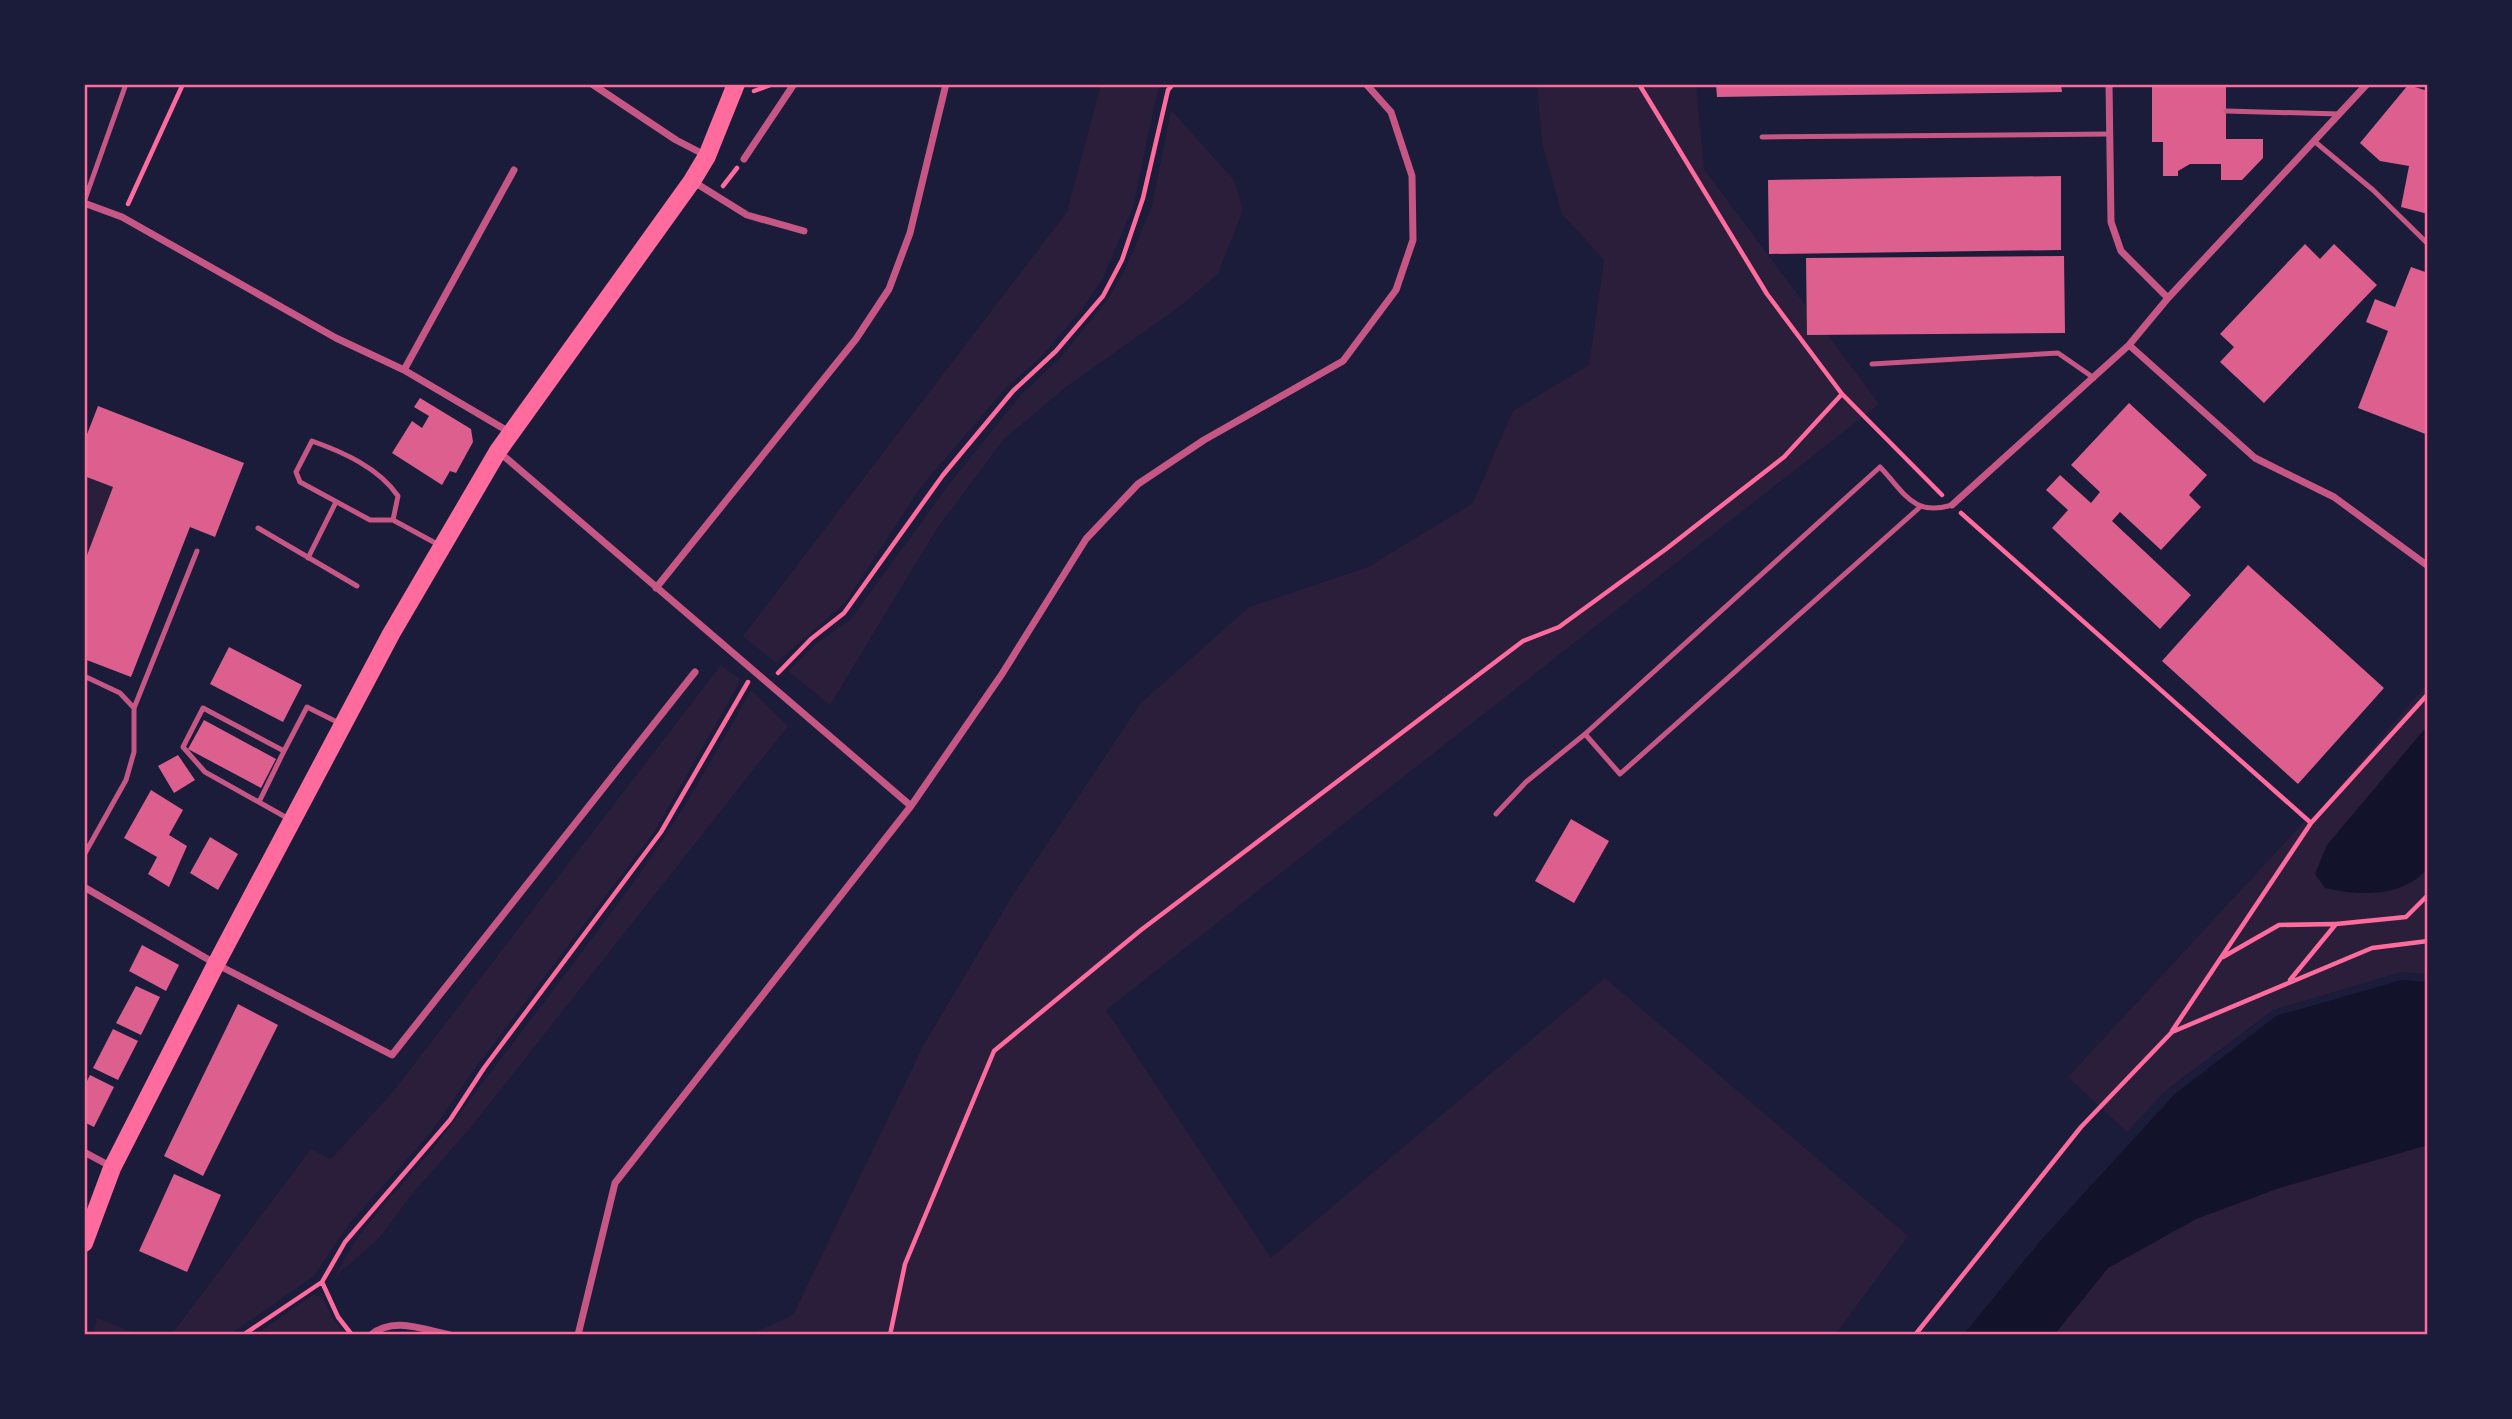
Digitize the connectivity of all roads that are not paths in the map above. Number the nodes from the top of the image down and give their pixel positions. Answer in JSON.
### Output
{"nodes":[{"id":1,"x":125,"y":84,"type":"edge"},
{"id":2,"x":592,"y":84,"type":"edge"},
{"id":3,"x":736,"y":84,"type":"edge"},
{"id":4,"x":794,"y":84,"type":"edge"},
{"id":5,"x":946,"y":84,"type":"edge"},
{"id":6,"x":1366,"y":84,"type":"edge"},
{"id":7,"x":2109,"y":84,"type":"edge"},
{"id":8,"x":2367,"y":84,"type":"edge"},
{"id":9,"x":2226,"y":111,"type":"dead end"},
{"id":10,"x":2340,"y":114,"type":"junction"},
{"id":11,"x":2110,"y":134,"type":"junction"},
{"id":12,"x":1762,"y":137,"type":"dead end"},
{"id":13,"x":2314,"y":141,"type":"junction"},
{"id":14,"x":707,"y":156,"type":"junction"},
{"id":15,"x":744,"y":159,"type":"road end"},
{"id":16,"x":514,"y":170,"type":"dead end"},
{"id":17,"x":692,"y":181,"type":"junction"},
{"id":18,"x":84,"y":202,"type":"edge"},
{"id":19,"x":804,"y":230,"type":"dead end"},
{"id":20,"x":2428,"y":244,"type":"edge"},
{"id":21,"x":2168,"y":299,"type":"junction"},
{"id":22,"x":2129,"y":345,"type":"junction"},
{"id":23,"x":1872,"y":364,"type":"dead end"},
{"id":24,"x":404,"y":370,"type":"junction"},
{"id":25,"x":2094,"y":377,"type":"junction"},
{"id":26,"x":511,"y":433,"type":"junction"},
{"id":27,"x":498,"y":451,"type":"junction"},
{"id":28,"x":336,"y":502,"type":"junction"},
{"id":29,"x":1952,"y":505,"type":"joint"},
{"id":30,"x":1919,"y":508,"type":"junction"},
{"id":31,"x":393,"y":520,"type":"junction"},
{"id":32,"x":258,"y":528,"type":"dead end"},
{"id":33,"x":442,"y":547,"type":"junction"},
{"id":34,"x":197,"y":551,"type":"dead end"},
{"id":35,"x":309,"y":558,"type":"junction"},
{"id":36,"x":2428,"y":566,"type":"edge"},
{"id":37,"x":357,"y":586,"type":"dead end"},
{"id":38,"x":656,"y":589,"type":"junction"},
{"id":39,"x":695,"y":672,"type":"dead end"},
{"id":40,"x":84,"y":676,"type":"edge"},
{"id":41,"x":134,"y":708,"type":"junction"},
{"id":42,"x":343,"y":725,"type":"junction"},
{"id":43,"x":1585,"y":734,"type":"junction"},
{"id":44,"x":285,"y":751,"type":"junction"},
{"id":45,"x":259,"y":802,"type":"junction"},
{"id":46,"x":911,"y":806,"type":"junction"},
{"id":47,"x":1496,"y":814,"type":"dead end"},
{"id":48,"x":292,"y":820,"type":"junction"},
{"id":49,"x":84,"y":855,"type":"edge"},
{"id":50,"x":84,"y":887,"type":"edge"},
{"id":51,"x":216,"y":964,"type":"junction"},
{"id":52,"x":84,"y":1152,"type":"edge"},
{"id":53,"x":112,"y":1168,"type":"junction"},
{"id":54,"x":84,"y":1243,"type":"edge"},
{"id":55,"x":371,"y":1335,"type":"edge"},
{"id":56,"x":450,"y":1335,"type":"edge"},
{"id":57,"x":578,"y":1335,"type":"edge"}],
"edges":[{"from":1,"to":18,"type":"lane"},
{"from":2,"to":14,"type":"street"},
{"from":3,"to":14,"type":"main road"},
{"from":4,"to":15,"type":"street"},
{"from":5,"to":38,"type":"street"},
{"from":6,"to":46,"type":"street"},
{"from":7,"to":11,"type":"street"},
{"from":8,"to":10,"type":"street"},
{"from":9,"to":10,"type":"lane"},
{"from":10,"to":13,"type":"street"},
{"from":11,"to":12,"type":"lane"},
{"from":11,"to":21,"type":"street"},
{"from":13,"to":20,"type":"lane"},
{"from":13,"to":21,"type":"street"},
{"from":14,"to":17,"type":"main road"},
{"from":16,"to":24,"type":"street"},
{"from":17,"to":19,"type":"street"},
{"from":17,"to":26,"type":"main road"},
{"from":18,"to":24,"type":"street"},
{"from":21,"to":22,"type":"street"},
{"from":22,"to":25,"type":"street"},
{"from":22,"to":36,"type":"street"},
{"from":23,"to":25,"type":"lane"},
{"from":24,"to":26,"type":"street"},
{"from":25,"to":29,"type":"street"},
{"from":26,"to":27,"type":"main road"},
{"from":27,"to":33,"type":"main road"},
{"from":27,"to":38,"type":"street"},
{"from":28,"to":31,"type":"lane"},
{"from":28,"to":31,"type":"lane"},
{"from":28,"to":35,"type":"lane"},
{"from":29,"to":30,"type":"lane"},
{"from":30,"to":43,"type":"lane"},
{"from":30,"to":43,"type":"lane"},
{"from":31,"to":33,"type":"lane"},
{"from":32,"to":35,"type":"lane"},
{"from":33,"to":42,"type":"main road"},
{"from":34,"to":41,"type":"lane"},
{"from":35,"to":37,"type":"lane"},
{"from":38,"to":46,"type":"street"},
{"from":39,"to":51,"type":"street"},
{"from":40,"to":41,"type":"lane"},
{"from":41,"to":49,"type":"lane"},
{"from":42,"to":44,"type":"lane"},
{"from":42,"to":48,"type":"main road"},
{"from":43,"to":47,"type":"lane"},
{"from":44,"to":45,"type":"lane"},
{"from":44,"to":45,"type":"lane"},
{"from":45,"to":48,"type":"lane"},
{"from":46,"to":57,"type":"street"},
{"from":48,"to":51,"type":"main road"},
{"from":50,"to":51,"type":"street"},
{"from":51,"to":53,"type":"main road"},
{"from":52,"to":53,"type":"street"},
{"from":53,"to":54,"type":"main road"},
{"from":55,"to":56,"type":"street"}]}
